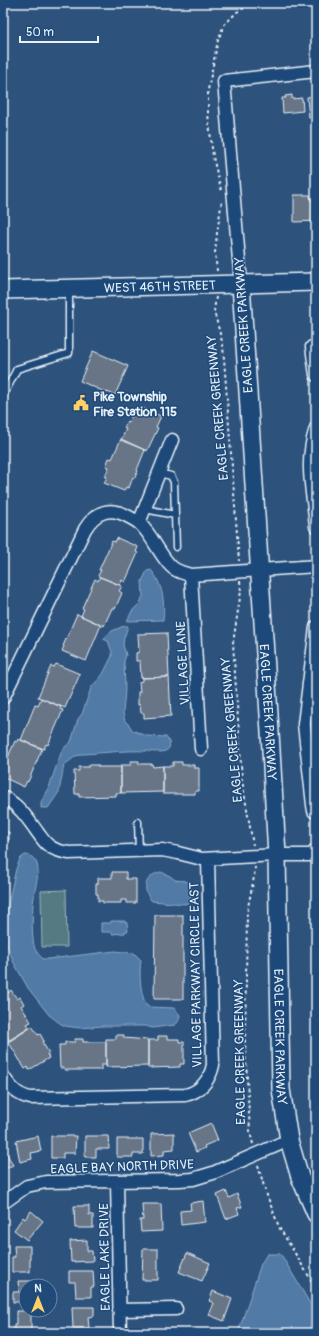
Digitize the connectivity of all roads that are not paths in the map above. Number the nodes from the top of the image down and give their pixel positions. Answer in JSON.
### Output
{"nodes":[{"id":1,"x":316,"y":71,"type":"edge"},
{"id":2,"x":316,"y":282,"type":"edge"},
{"id":3,"x":241,"y":284,"type":"junction"},
{"id":4,"x":69,"y":288,"type":"junction"},
{"id":5,"x":3,"y":290,"type":"edge"},
{"id":6,"x":312,"y":347,"type":"dead end"},
{"id":7,"x":316,"y":375,"type":"edge"},
{"id":8,"x":3,"y":396,"type":"edge"},
{"id":9,"x":316,"y":428,"type":"edge"},
{"id":10,"x":172,"y":440,"type":"dead end"},
{"id":11,"x":159,"y":473,"type":"junction"},
{"id":12,"x":145,"y":509,"type":"junction"},
{"id":13,"x":175,"y":515,"type":"junction"},
{"id":14,"x":139,"y":523,"type":"junction"},
{"id":15,"x":316,"y":527,"type":"edge"},
{"id":16,"x":176,"y":547,"type":"dead end"},
{"id":17,"x":316,"y":566,"type":"edge"},
{"id":18,"x":259,"y":569,"type":"junction"},
{"id":19,"x":191,"y":575,"type":"junction"},
{"id":20,"x":316,"y":627,"type":"edge"},
{"id":21,"x":3,"y":698,"type":"edge"},
{"id":22,"x":201,"y":749,"type":"dead end"},
{"id":23,"x":3,"y":797,"type":"edge"},
{"id":24,"x":315,"y":813,"type":"edge"},
{"id":25,"x":138,"y":822,"type":"dead end"},
{"id":26,"x":316,"y":849,"type":"edge"},
{"id":27,"x":139,"y":851,"type":"junction"},
{"id":28,"x":277,"y":855,"type":"junction"},
{"id":29,"x":208,"y":859,"type":"junction"},
{"id":30,"x":3,"y":1076,"type":"edge"},
{"id":31,"x":289,"y":1140,"type":"junction"},
{"id":32,"x":117,"y":1181,"type":"junction"},
{"id":33,"x":3,"y":1202,"type":"edge"},
{"id":34,"x":316,"y":1214,"type":"edge"},
{"id":35,"x":119,"y":1310,"type":"junction"},
{"id":36,"x":176,"y":1310,"type":"dead end"},
{"id":37,"x":120,"y":1333,"type":"edge"}],
"edges":[{"from":1,"to":3,"type":"street","name":"EAGLE CREEK PARKWAY"},
{"from":2,"to":3,"type":"main road","name":"WEST 46TH STREET"},
{"from":3,"to":4,"type":"main road","name":"WEST 46TH STREET"},
{"from":3,"to":18,"type":"main road","name":"EAGLE CREEK PARKWAY"},
{"from":4,"to":5,"type":"main road","name":"WEST 46TH STREET"},
{"from":4,"to":8,"type":"lane"},
{"from":6,"to":7,"type":"street"},
{"from":9,"to":15,"type":"street"},
{"from":10,"to":11,"type":"street"},
{"from":11,"to":12,"type":"street"},
{"from":11,"to":13,"type":"lane"},
{"from":12,"to":13,"type":"lane"},
{"from":12,"to":14,"type":"street"},
{"from":13,"to":16,"type":"lane"},
{"from":14,"to":19,"type":"street"},
{"from":14,"to":21,"type":"street"},
{"from":17,"to":18,"type":"street"},
{"from":18,"to":19,"type":"street"},
{"from":18,"to":28,"type":"main road","name":"EAGLE CREEK PARKWAY"},
{"from":19,"to":22,"type":"street","name":"VILLAGE LANE"},
{"from":20,"to":24,"type":"street"},
{"from":23,"to":27,"type":"street"},
{"from":25,"to":27,"type":"lane"},
{"from":26,"to":28,"type":"street"},
{"from":27,"to":29,"type":"street"},
{"from":28,"to":29,"type":"street"},
{"from":28,"to":31,"type":"main road","name":"EAGLE CREEK PARKWAY"},
{"from":29,"to":30,"type":"street","name":"VILLAGE PARKWAY CIRCLE EAST"},
{"from":31,"to":32,"type":"street","name":"EAGLE BAY NORTH DRIVE"},
{"from":31,"to":34,"type":"main road","name":"EAGLE CREEK PARKWAY"},
{"from":32,"to":33,"type":"street","name":"EAGLE BAY NORTH DRIVE"},
{"from":32,"to":35,"type":"street","name":"EAGLE LAKE DRIVE"},
{"from":35,"to":36,"type":"street"},
{"from":35,"to":37,"type":"street","name":"EAGLE LAKE DRIVE"}]}
